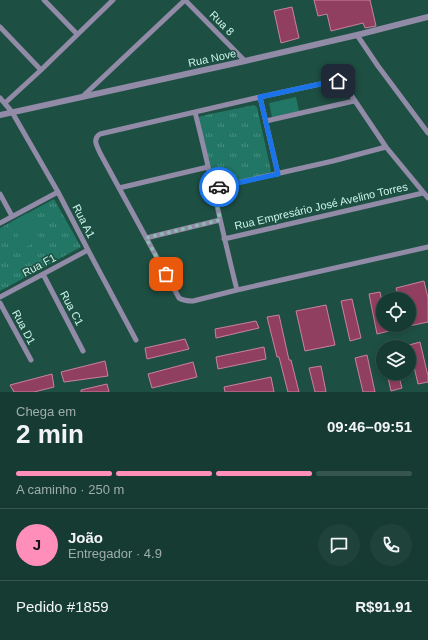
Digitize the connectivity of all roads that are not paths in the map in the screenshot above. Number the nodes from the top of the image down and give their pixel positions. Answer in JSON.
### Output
{"nodes":[{"id":1,"x":44,"y":0,"type":"edge"},
{"id":2,"x":113,"y":0,"type":"edge"},
{"id":3,"x":185,"y":0,"type":"edge"},
{"id":4,"x":428,"y":17,"type":"edge"},
{"id":5,"x":0,"y":27,"type":"edge"},
{"id":6,"x":77,"y":34,"type":"junction"},
{"id":7,"x":357,"y":35,"type":"junction"},
{"id":8,"x":245,"y":61,"type":"junction"},
{"id":9,"x":41,"y":70,"type":"junction"},
{"id":10,"x":82,"y":97,"type":"junction"},
{"id":11,"x":260,"y":97,"type":"junction"},
{"id":12,"x":0,"y":98,"type":"edge"},
{"id":13,"x":354,"y":101,"type":"junction"},
{"id":14,"x":5,"y":103,"type":"junction"},
{"id":15,"x":12,"y":112,"type":"junction"},
{"id":16,"x":195,"y":112,"type":"junction"},
{"id":17,"x":0,"y":115,"type":"edge"},
{"id":18,"x":266,"y":121,"type":"junction"},
{"id":19,"x":428,"y":133,"type":"edge"},
{"id":20,"x":386,"y":147,"type":"junction"},
{"id":21,"x":208,"y":167,"type":"junction"},
{"id":22,"x":278,"y":174,"type":"junction"},
{"id":23,"x":119,"y":188,"type":"junction"},
{"id":24,"x":214,"y":188,"type":"junction"},
{"id":25,"x":58,"y":192,"type":"junction"},
{"id":26,"x":423,"y":193,"type":"junction"},
{"id":27,"x":0,"y":194,"type":"edge"},
{"id":28,"x":428,"y":198,"type":"edge"},
{"id":29,"x":12,"y":216,"type":"junction"},
{"id":30,"x":220,"y":220,"type":"junction"},
{"id":31,"x":0,"y":223,"type":"edge"},
{"id":32,"x":146,"y":238,"type":"junction"},
{"id":33,"x":224,"y":239,"type":"junction"},
{"id":34,"x":428,"y":247,"type":"edge"},
{"id":35,"x":88,"y":250,"type":"junction"},
{"id":36,"x":43,"y":274,"type":"junction"},
{"id":37,"x":237,"y":290,"type":"junction"},
{"id":38,"x":0,"y":297,"type":"edge"},
{"id":39,"x":0,"y":303,"type":"edge"},
{"id":40,"x":136,"y":340,"type":"dead end"},
{"id":41,"x":83,"y":351,"type":"dead end"},
{"id":42,"x":30,"y":360,"type":"dead end"}],
"edges":[{"from":1,"to":6,"type":"street"},
{"from":2,"to":6,"type":"street"},
{"from":3,"to":8,"type":"street","name":"Rua 8"},
{"from":3,"to":10,"type":"street"},
{"from":4,"to":7,"type":"street","name":"Rua Nove"},
{"from":5,"to":9,"type":"street"},
{"from":6,"to":9,"type":"street"},
{"from":7,"to":8,"type":"street","name":"Rua Nove"},
{"from":7,"to":19,"type":"street"},
{"from":8,"to":10,"type":"street","name":"Rua Nove"},
{"from":9,"to":14,"type":"street"},
{"from":10,"to":15,"type":"street","name":"Rua Nove"},
{"from":11,"to":13,"type":"street"},
{"from":11,"to":16,"type":"street"},
{"from":11,"to":18,"type":"street"},
{"from":12,"to":14,"type":"street","name":"Rua A1"},
{"from":13,"to":18,"type":"street"},
{"from":13,"to":20,"type":"street"},
{"from":14,"to":15,"type":"street","name":"Rua A1"},
{"from":15,"to":17,"type":"street","name":"Rua Nove"},
{"from":15,"to":25,"type":"street","name":"Rua A1"},
{"from":16,"to":21,"type":"street"},
{"from":16,"to":23,"type":"street"},
{"from":18,"to":22,"type":"street"},
{"from":20,"to":22,"type":"street"},
{"from":20,"to":26,"type":"street"},
{"from":21,"to":23,"type":"street"},
{"from":21,"to":24,"type":"street"},
{"from":22,"to":24,"type":"street"},
{"from":23,"to":32,"type":"street"},
{"from":24,"to":30,"type":"street"},
{"from":25,"to":29,"type":"street"},
{"from":25,"to":35,"type":"street","name":"Rua A1"},
{"from":26,"to":28,"type":"street"},
{"from":26,"to":33,"type":"street","name":"Rua Empresário José Avelino Torres"},
{"from":27,"to":29,"type":"street"},
{"from":29,"to":31,"type":"street"},
{"from":30,"to":32,"type":"street"},
{"from":30,"to":33,"type":"street"},
{"from":32,"to":37,"type":"street"},
{"from":33,"to":37,"type":"street"},
{"from":34,"to":37,"type":"street"},
{"from":35,"to":36,"type":"street","name":"Rua F1"},
{"from":35,"to":40,"type":"street","name":"Rua A1"},
{"from":36,"to":38,"type":"street","name":"Rua F1"},
{"from":36,"to":41,"type":"street","name":"Rua C1"},
{"from":39,"to":42,"type":"street","name":"Rua D1"}]}
